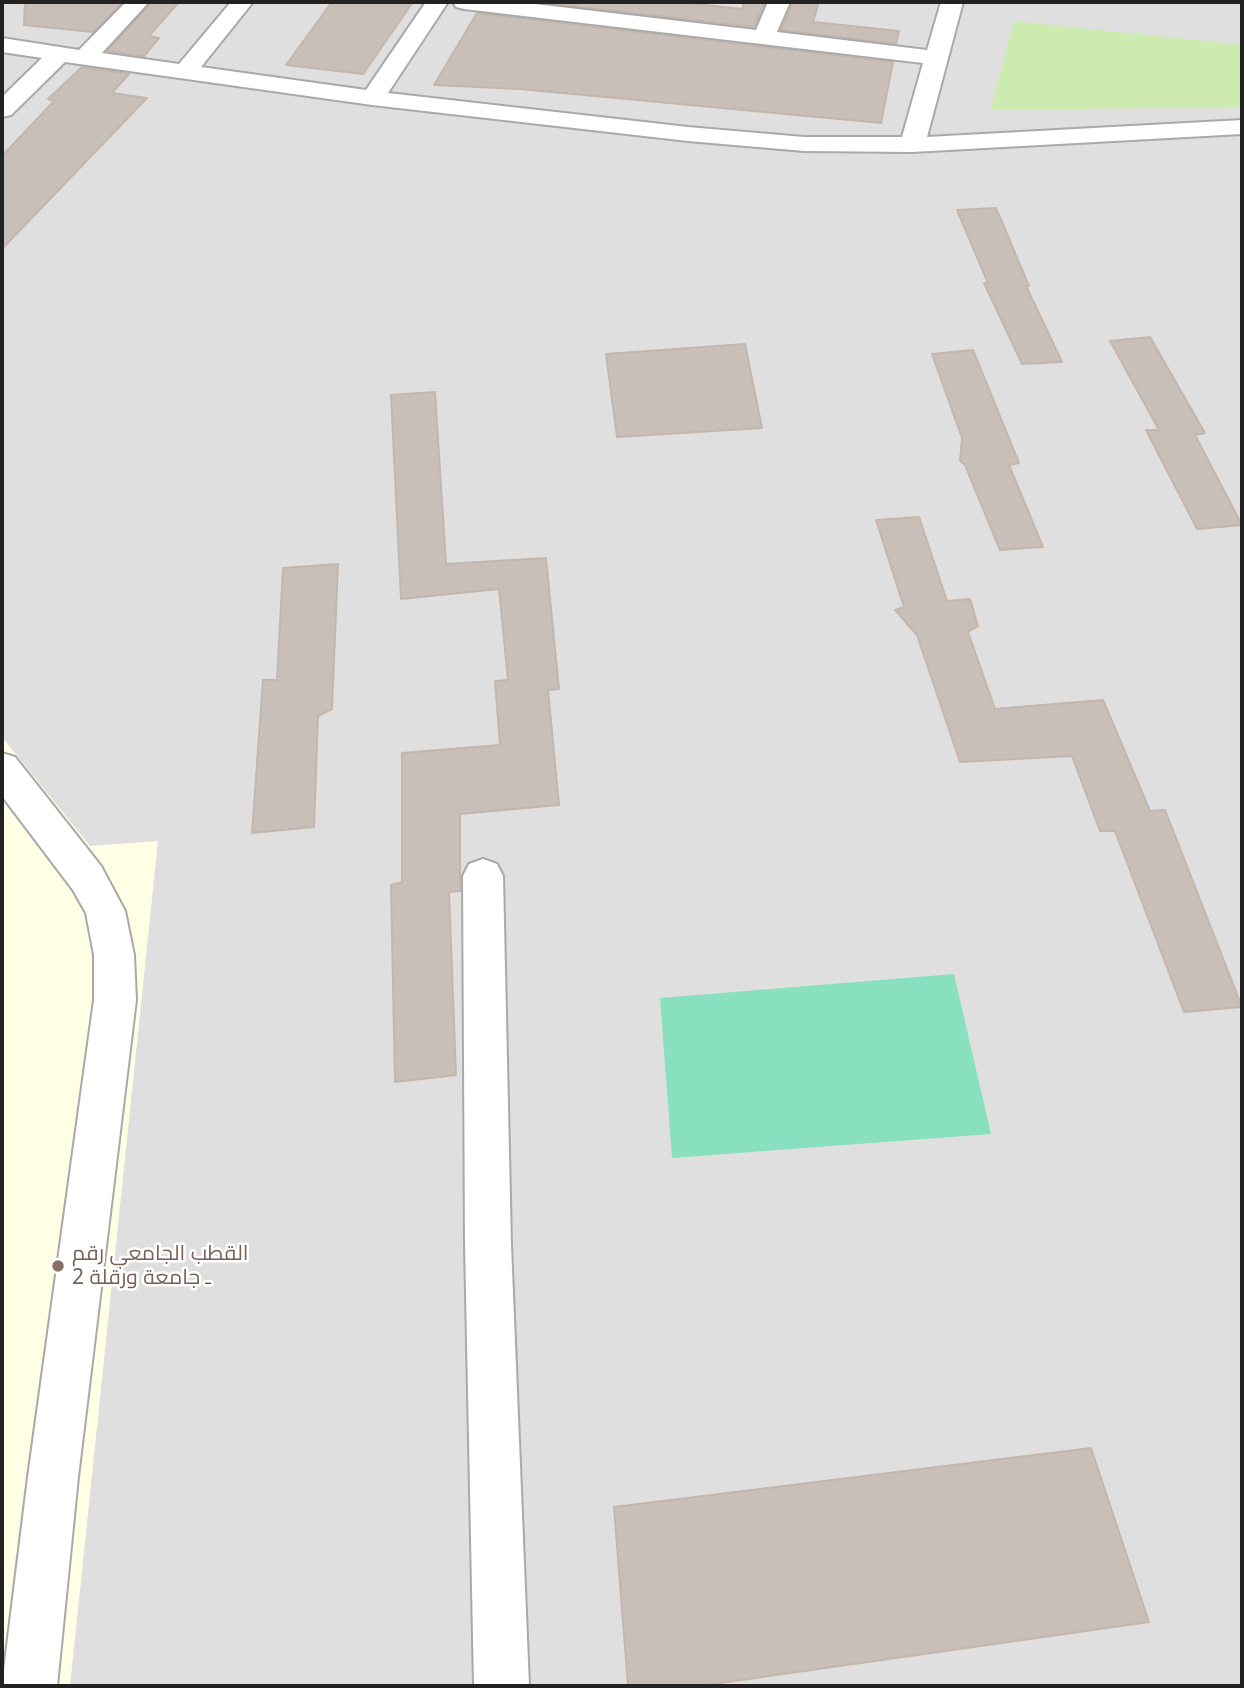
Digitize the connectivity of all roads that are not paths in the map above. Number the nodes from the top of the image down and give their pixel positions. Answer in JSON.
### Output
{"nodes":[{"id":1,"x":138,"y":2,"type":"edge"},
{"id":2,"x":242,"y":2,"type":"edge"},
{"id":3,"x":437,"y":2,"type":"edge"},
{"id":4,"x":464,"y":2,"type":"edge"},
{"id":5,"x":779,"y":2,"type":"edge"},
{"id":6,"x":952,"y":2,"type":"edge"},
{"id":7,"x":764,"y":37,"type":"junction"},
{"id":8,"x":2,"y":46,"type":"edge"},
{"id":9,"x":61,"y":54,"type":"junction"},
{"id":10,"x":85,"y":57,"type":"junction"},
{"id":11,"x":936,"y":58,"type":"junction"},
{"id":12,"x":185,"y":71,"type":"junction"},
{"id":13,"x":372,"y":98,"type":"junction"},
{"id":14,"x":2,"y":110,"type":"edge"},
{"id":15,"x":1242,"y":127,"type":"edge"},
{"id":16,"x":912,"y":145,"type":"junction"},
{"id":17,"x":2,"y":768,"type":"edge"},
{"id":18,"x":482,"y":876,"type":"dead end"},
{"id":19,"x":30,"y":1686,"type":"edge"},
{"id":20,"x":502,"y":1686,"type":"edge"}],
"edges":[{"from":1,"to":10,"type":"street"},
{"from":2,"to":12,"type":"street"},
{"from":3,"to":13,"type":"street"},
{"from":4,"to":7,"type":"street"},
{"from":5,"to":7,"type":"street"},
{"from":6,"to":11,"type":"street"},
{"from":7,"to":11,"type":"street"},
{"from":8,"to":9,"type":"street"},
{"from":9,"to":10,"type":"street"},
{"from":9,"to":14,"type":"street"},
{"from":10,"to":12,"type":"street"},
{"from":11,"to":16,"type":"street"},
{"from":12,"to":13,"type":"street"},
{"from":13,"to":16,"type":"street"},
{"from":15,"to":16,"type":"street"},
{"from":17,"to":19,"type":"street"},
{"from":18,"to":20,"type":"street"}]}
